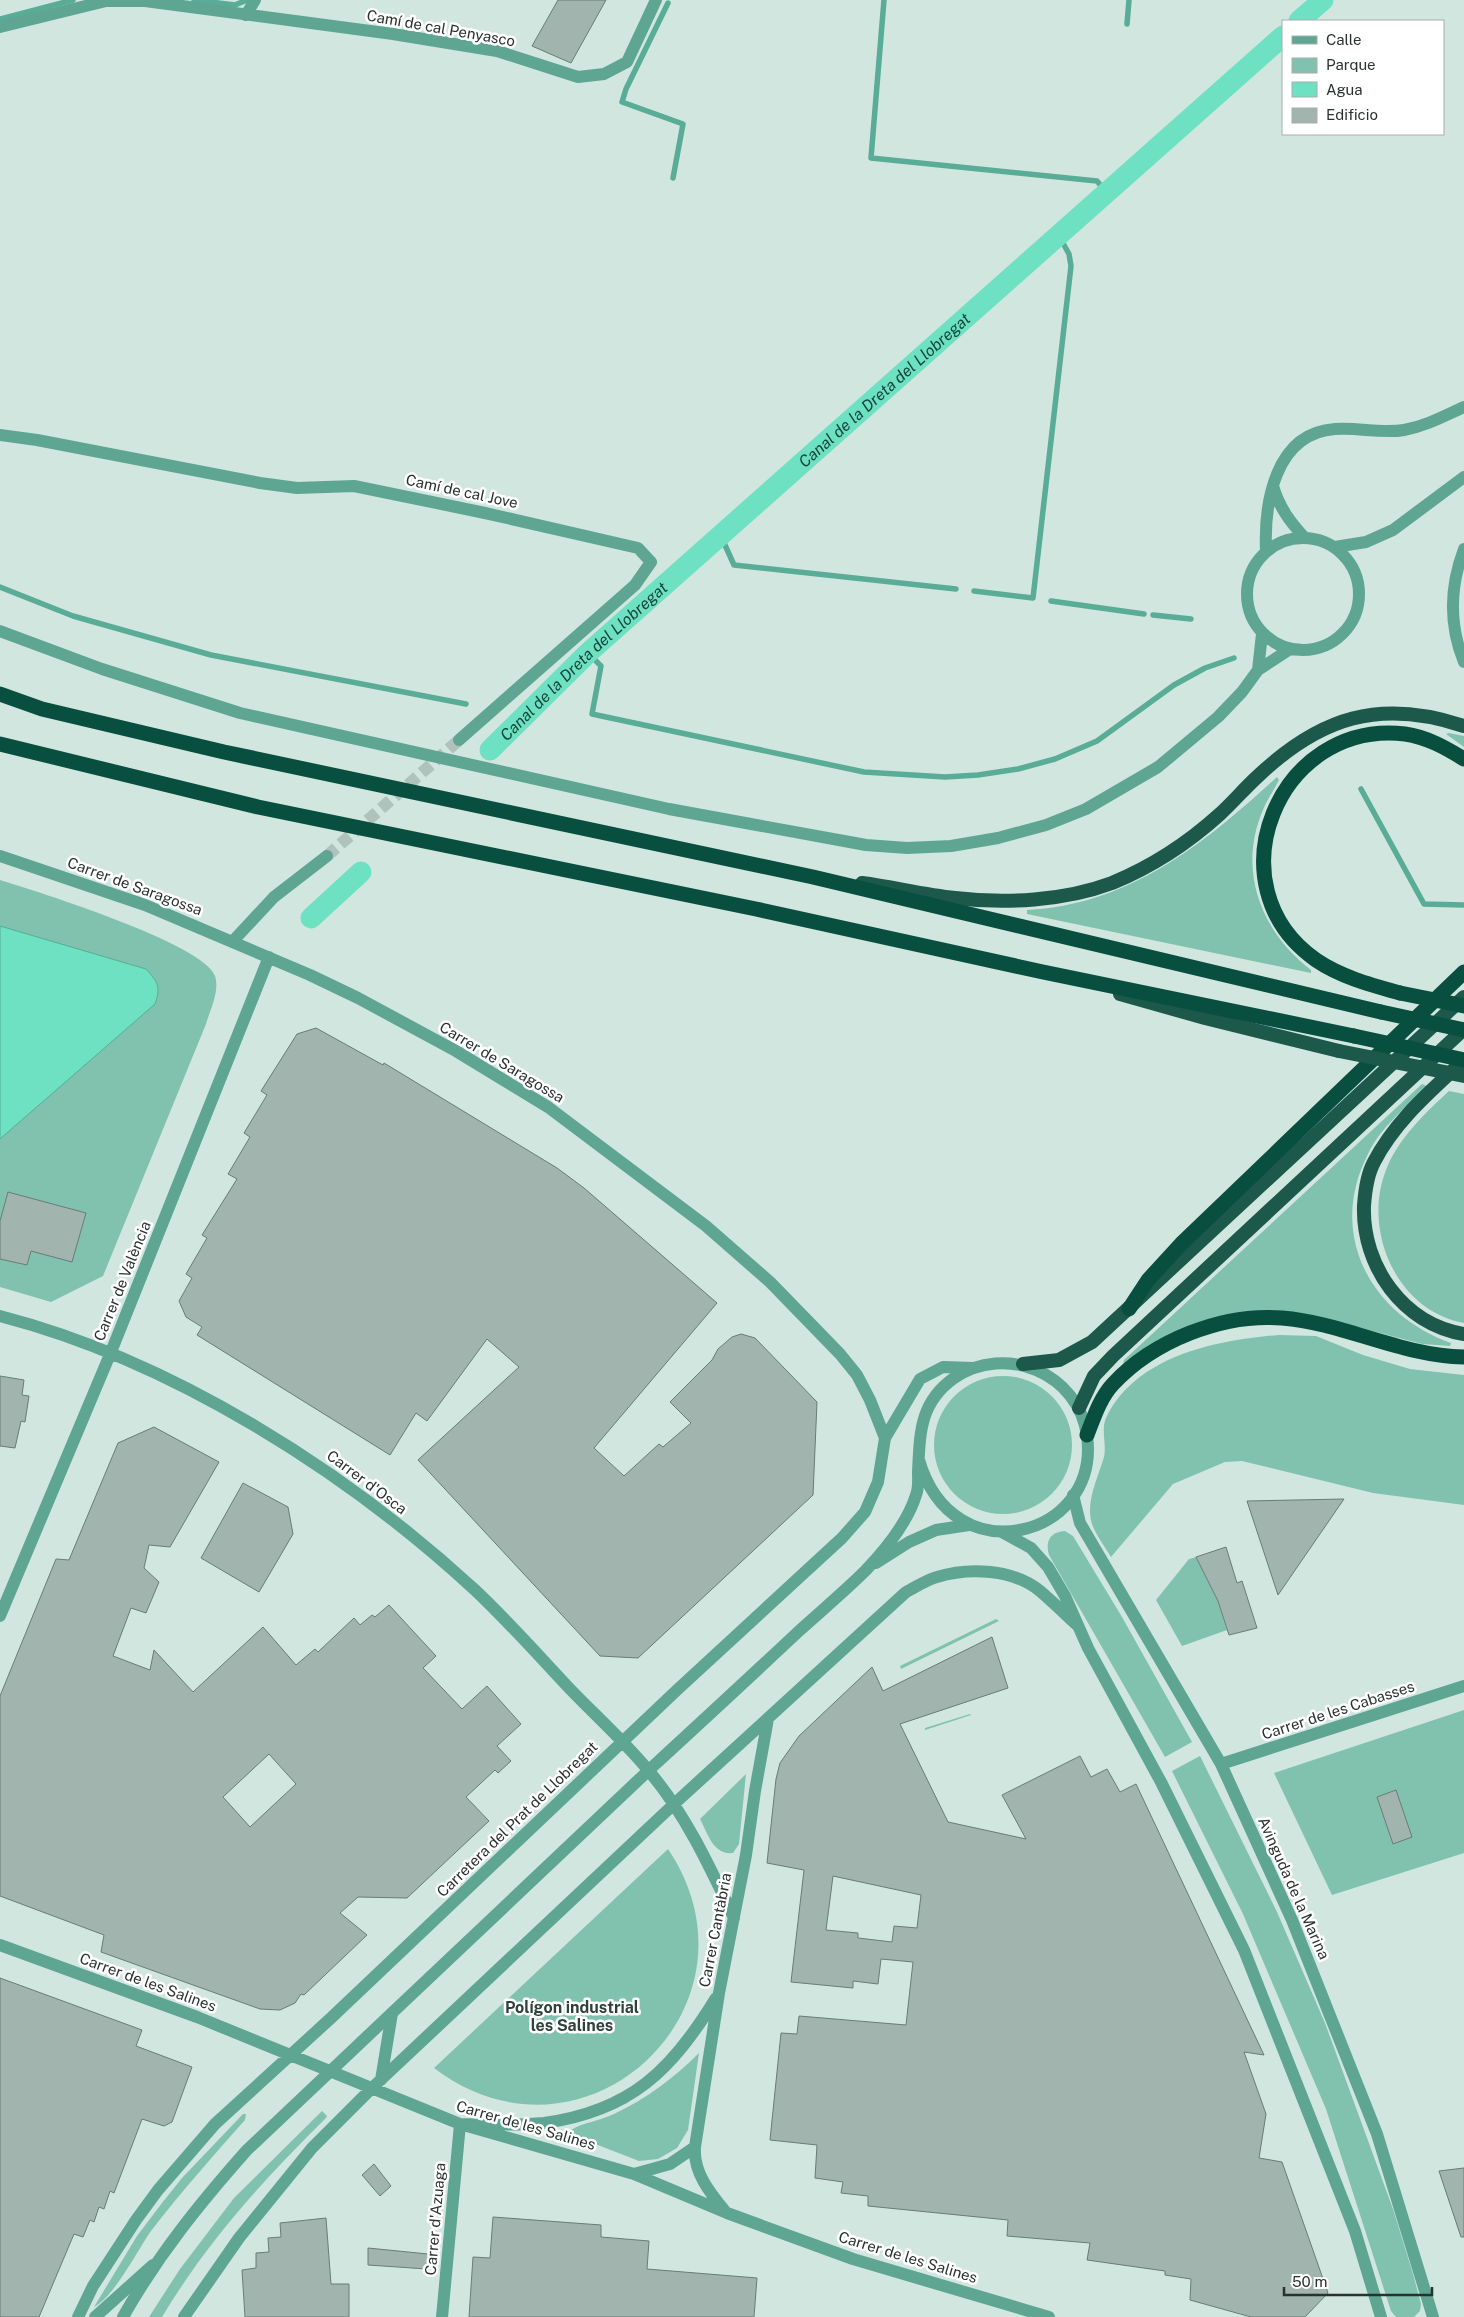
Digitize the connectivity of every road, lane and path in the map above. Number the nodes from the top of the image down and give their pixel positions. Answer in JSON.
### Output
{"nodes":[{"id":1,"x":255,"y":0,"type":"edge"},
{"id":2,"x":656,"y":0,"type":"edge"},
{"id":3,"x":246,"y":15,"type":"junction"},
{"id":4,"x":0,"y":27,"type":"edge"},
{"id":5,"x":1464,"y":407,"type":"edge"},
{"id":6,"x":0,"y":435,"type":"edge"},
{"id":7,"x":1464,"y":477,"type":"edge"},
{"id":8,"x":1272,"y":484,"type":"junction"},
{"id":9,"x":1305,"y":538,"type":"junction"},
{"id":10,"x":1335,"y":547,"type":"junction"},
{"id":11,"x":1464,"y":549,"type":"edge"},
{"id":12,"x":1266,"y":551,"type":"junction"},
{"id":13,"x":0,"y":631,"type":"edge"},
{"id":14,"x":1262,"y":634,"type":"junction"},
{"id":15,"x":1290,"y":650,"type":"junction"},
{"id":16,"x":1464,"y":662,"type":"edge"},
{"id":17,"x":1258,"y":670,"type":"junction"},
{"id":18,"x":0,"y":694,"type":"edge"},
{"id":19,"x":1464,"y":726,"type":"edge"},
{"id":20,"x":459,"y":740,"type":"tunnel mouth"},
{"id":21,"x":0,"y":744,"type":"edge"},
{"id":22,"x":1464,"y":759,"type":"edge"},
{"id":23,"x":0,"y":856,"type":"edge"},
{"id":24,"x":328,"y":856,"type":"tunnel mouth"},
{"id":25,"x":813,"y":877,"type":"junction"},
{"id":26,"x":232,"y":941,"type":"junction"},
{"id":27,"x":269,"y":957,"type":"junction"},
{"id":28,"x":1043,"y":972,"type":"junction"},
{"id":29,"x":1464,"y":973,"type":"edge"},
{"id":30,"x":1464,"y":997,"type":"edge"},
{"id":31,"x":1464,"y":1006,"type":"edge"},
{"id":32,"x":1464,"y":1030,"type":"edge"},
{"id":33,"x":1464,"y":1060,"type":"edge"},
{"id":34,"x":1464,"y":1076,"type":"edge"},
{"id":35,"x":1129,"y":1309,"type":"junction"},
{"id":36,"x":0,"y":1316,"type":"edge"},
{"id":37,"x":1464,"y":1334,"type":"edge"},
{"id":38,"x":111,"y":1352,"type":"junction"},
{"id":39,"x":1464,"y":1357,"type":"edge"},
{"id":40,"x":1023,"y":1364,"type":"junction"},
{"id":41,"x":973,"y":1368,"type":"junction"},
{"id":42,"x":1079,"y":1408,"type":"junction"},
{"id":43,"x":1088,"y":1435,"type":"junction"},
{"id":44,"x":885,"y":1438,"type":"junction"},
{"id":45,"x":919,"y":1460,"type":"junction"},
{"id":46,"x":1073,"y":1495,"type":"junction"},
{"id":47,"x":969,"y":1525,"type":"junction"},
{"id":48,"x":1002,"y":1532,"type":"junction"},
{"id":49,"x":868,"y":1568,"type":"junction"},
{"id":50,"x":0,"y":1616,"type":"edge"},
{"id":51,"x":1077,"y":1625,"type":"junction"},
{"id":52,"x":1464,"y":1686,"type":"edge"},
{"id":53,"x":768,"y":1719,"type":"junction"},
{"id":54,"x":622,"y":1742,"type":"junction"},
{"id":55,"x":1221,"y":1764,"type":"junction"},
{"id":56,"x":649,"y":1771,"type":"junction"},
{"id":57,"x":673,"y":1805,"type":"junction"},
{"id":58,"x":734,"y":1918,"type":"junction"},
{"id":59,"x":0,"y":1945,"type":"edge"},
{"id":60,"x":719,"y":1994,"type":"junction"},
{"id":61,"x":392,"y":2013,"type":"junction"},
{"id":62,"x":288,"y":2056,"type":"junction"},
{"id":63,"x":331,"y":2072,"type":"junction"},
{"id":64,"x":377,"y":2084,"type":"junction"},
{"id":65,"x":460,"y":2124,"type":"junction"},
{"id":66,"x":694,"y":2147,"type":"junction"},
{"id":67,"x":634,"y":2174,"type":"junction"},
{"id":68,"x":727,"y":2213,"type":"junction"},
{"id":69,"x":160,"y":2258,"type":"junction"},
{"id":70,"x":78,"y":2317,"type":"edge"},
{"id":71,"x":95,"y":2317,"type":"edge"},
{"id":72,"x":123,"y":2317,"type":"edge"},
{"id":73,"x":184,"y":2317,"type":"edge"},
{"id":74,"x":442,"y":2317,"type":"edge"},
{"id":75,"x":1048,"y":2317,"type":"edge"},
{"id":76,"x":1381,"y":2317,"type":"edge"},
{"id":77,"x":1433,"y":2317,"type":"edge"}],
"edges":[{"from":1,"to":3,"type":"street"},
{"from":2,"to":3,"type":"street","name":"Camí de cal Penyasco"},
{"from":3,"to":4,"type":"street","name":"Camí de cal Penyasco"},
{"from":5,"to":8,"type":"street"},
{"from":6,"to":20,"type":"street","name":"Camí de cal Jove"},
{"from":7,"to":10,"type":"street"},
{"from":8,"to":9,"type":"street"},
{"from":8,"to":12,"type":"street"},
{"from":9,"to":10,"type":"street"},
{"from":9,"to":12,"type":"street"},
{"from":10,"to":15,"type":"street"},
{"from":11,"to":16,"type":"street"},
{"from":12,"to":14,"type":"street"},
{"from":13,"to":17,"type":"street"},
{"from":14,"to":15,"type":"street"},
{"from":14,"to":17,"type":"street"},
{"from":15,"to":17,"type":"street"},
{"from":18,"to":25,"type":"highway"},
{"from":19,"to":25,"type":"highway"},
{"from":21,"to":28,"type":"highway"},
{"from":22,"to":31,"type":"highway","bridge":true},
{"from":23,"to":26,"type":"street","name":"Carrer de Saragossa"},
{"from":24,"to":26,"type":"street"},
{"from":25,"to":32,"type":"highway","bridge":true},
{"from":26,"to":27,"type":"street","name":"Carrer de Saragossa"},
{"from":27,"to":38,"type":"street","name":"Carrer de València"},
{"from":27,"to":44,"type":"street","name":"Carrer de Saragossa"},
{"from":28,"to":33,"type":"highway","bridge":true},
{"from":28,"to":34,"type":"highway","bridge":true},
{"from":29,"to":35,"type":"highway"},
{"from":30,"to":35,"type":"highway"},
{"from":32,"to":42,"type":"highway"},
{"from":33,"to":37,"type":"highway"},
{"from":35,"to":40,"type":"highway"},
{"from":36,"to":38,"type":"street","name":"Carrer d'Osca"},
{"from":38,"to":50,"type":"street","name":"Carrer de València"},
{"from":38,"to":54,"type":"street","name":"Carrer d'Osca"},
{"from":39,"to":43,"type":"highway"},
{"from":40,"to":41,"type":"street"},
{"from":40,"to":42,"type":"street"},
{"from":41,"to":44,"type":"street","name":"Carretera del Prat de Llobregat"},
{"from":41,"to":45,"type":"street"},
{"from":42,"to":43,"type":"street"},
{"from":43,"to":46,"type":"street"},
{"from":44,"to":54,"type":"street","name":"Carretera del Prat de Llobregat"},
{"from":45,"to":47,"type":"street"},
{"from":45,"to":49,"type":"street"},
{"from":46,"to":48,"type":"street"},
{"from":46,"to":55,"type":"street","name":"Avinguda de la Marina"},
{"from":47,"to":48,"type":"street"},
{"from":47,"to":49,"type":"street"},
{"from":48,"to":51,"type":"street"},
{"from":49,"to":56,"type":"street"},
{"from":51,"to":53,"type":"street"},
{"from":51,"to":76,"type":"street"},
{"from":52,"to":55,"type":"street","name":"Carrer de les Cabasses"},
{"from":53,"to":57,"type":"street"},
{"from":53,"to":58,"type":"street","name":"Carrer Cantàbria"},
{"from":54,"to":56,"type":"street","name":"Carrer d'Osca"},
{"from":54,"to":62,"type":"street","name":"Carretera del Prat de Llobregat"},
{"from":55,"to":77,"type":"street","name":"Avinguda de la Marina"},
{"from":56,"to":57,"type":"street","name":"Carrer d'Osca"},
{"from":56,"to":61,"type":"street"},
{"from":57,"to":58,"type":"street","name":"Carrer d'Osca"},
{"from":57,"to":64,"type":"street"},
{"from":58,"to":60,"type":"street","name":"Carrer Cantàbria"},
{"from":59,"to":62,"type":"street","name":"Carrer de les Salines"},
{"from":60,"to":65,"type":"street"},
{"from":60,"to":66,"type":"street","name":"Carrer Cantàbria"},
{"from":61,"to":63,"type":"street"},
{"from":61,"to":64,"type":"street"},
{"from":62,"to":63,"type":"street","name":"Carrer de les Salines"},
{"from":62,"to":70,"type":"street","name":"Carretera del Prat de Llobregat"},
{"from":63,"to":64,"type":"street","name":"Carrer de les Salines"},
{"from":63,"to":69,"type":"street"},
{"from":64,"to":65,"type":"street","name":"Carrer de les Salines"},
{"from":64,"to":73,"type":"street"},
{"from":65,"to":67,"type":"street","name":"Carrer de les Salines"},
{"from":65,"to":74,"type":"street","name":"Carrer d'Azuaga"},
{"from":66,"to":67,"type":"street"},
{"from":66,"to":68,"type":"street","name":"Carrer Cantàbria"},
{"from":67,"to":68,"type":"street","name":"Carrer de les Salines"},
{"from":68,"to":75,"type":"street","name":"Carrer de les Salines"},
{"from":69,"to":71,"type":"street"},
{"from":69,"to":72,"type":"street"}]}
